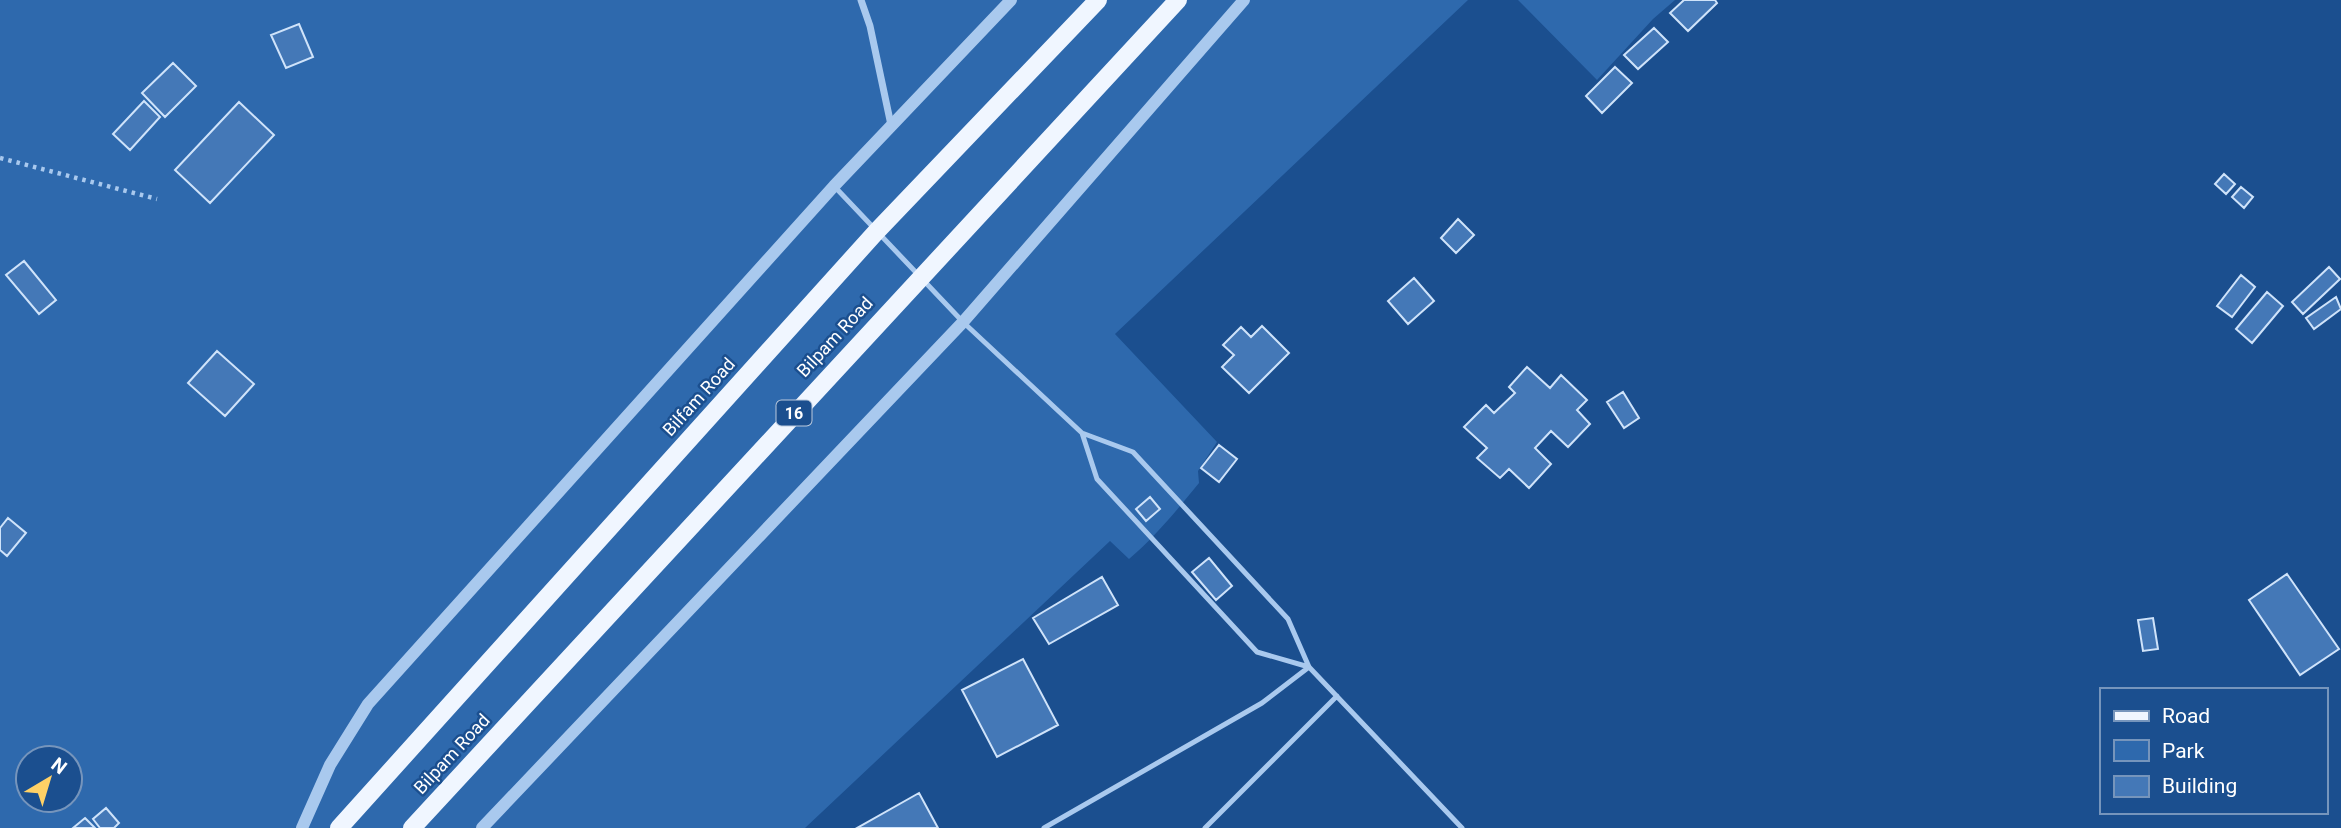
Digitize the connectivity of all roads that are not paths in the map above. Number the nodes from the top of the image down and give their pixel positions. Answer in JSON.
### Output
{"nodes":[{"id":1,"x":861,"y":0,"type":"edge"},
{"id":2,"x":1011,"y":0,"type":"edge"},
{"id":3,"x":1098,"y":0,"type":"edge"},
{"id":4,"x":1178,"y":0,"type":"edge"},
{"id":5,"x":1244,"y":0,"type":"edge"},
{"id":6,"x":891,"y":125,"type":"junction"},
{"id":7,"x":834,"y":186,"type":"junction"},
{"id":8,"x":876,"y":232,"type":"junction"},
{"id":9,"x":920,"y":276,"type":"junction"},
{"id":10,"x":963,"y":322,"type":"junction"},
{"id":11,"x":1082,"y":433,"type":"junction"},
{"id":12,"x":1309,"y":667,"type":"junction"},
{"id":13,"x":1336,"y":696,"type":"junction"},
{"id":14,"x":302,"y":828,"type":"edge"},
{"id":15,"x":339,"y":828,"type":"edge"},
{"id":16,"x":412,"y":828,"type":"edge"},
{"id":17,"x":482,"y":828,"type":"edge"},
{"id":18,"x":1044,"y":828,"type":"edge"},
{"id":19,"x":1205,"y":828,"type":"edge"},
{"id":20,"x":1462,"y":828,"type":"edge"}],
"edges":[{"from":1,"to":6,"type":"street"},
{"from":2,"to":6,"type":"street"},
{"from":3,"to":8,"type":"main road","name":"Bilfam Road"},
{"from":4,"to":9,"type":"main road","name":"Bilpam Road","number":"16"},
{"from":5,"to":10,"type":"street"},
{"from":6,"to":7,"type":"street"},
{"from":7,"to":8,"type":"lane"},
{"from":7,"to":14,"type":"street"},
{"from":8,"to":9,"type":"lane"},
{"from":8,"to":15,"type":"main road","name":"Bilfam Road"},
{"from":9,"to":10,"type":"lane"},
{"from":9,"to":16,"type":"main road","name":"Bilpam Road","number":"16"},
{"from":10,"to":11,"type":"lane"},
{"from":10,"to":17,"type":"street"},
{"from":11,"to":12,"type":"lane"},
{"from":11,"to":12,"type":"lane"},
{"from":12,"to":13,"type":"lane"},
{"from":12,"to":18,"type":"lane"},
{"from":13,"to":19,"type":"lane"},
{"from":13,"to":20,"type":"lane"}]}
